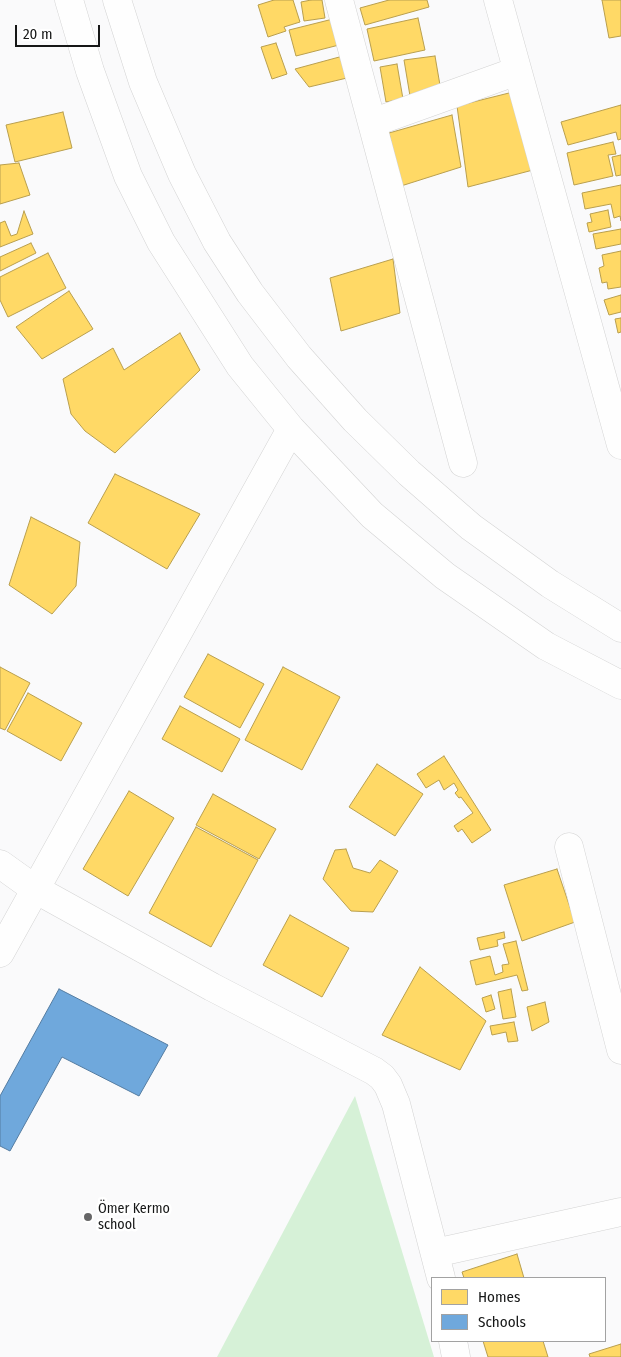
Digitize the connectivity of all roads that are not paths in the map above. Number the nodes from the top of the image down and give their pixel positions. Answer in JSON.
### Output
{"nodes":[{"id":1,"x":69,"y":0,"type":"edge"},
{"id":2,"x":117,"y":0,"type":"edge"},
{"id":3,"x":339,"y":0,"type":"edge"},
{"id":4,"x":498,"y":0,"type":"edge"},
{"id":5,"x":517,"y":71,"type":"junction"},
{"id":6,"x":372,"y":123,"type":"junction"},
{"id":7,"x":291,"y":429,"type":"junction"},
{"id":8,"x":621,"y":445,"type":"edge"},
{"id":9,"x":463,"y":463,"type":"dead end"},
{"id":10,"x":621,"y":628,"type":"edge"},
{"id":11,"x":621,"y":686,"type":"edge"},
{"id":12,"x":569,"y":847,"type":"dead end"},
{"id":13,"x":0,"y":864,"type":"edge"},
{"id":14,"x":35,"y":889,"type":"junction"},
{"id":15,"x":0,"y":953,"type":"edge"},
{"id":16,"x":617,"y":1016,"type":"edge"},
{"id":17,"x":621,"y":1050,"type":"edge"},
{"id":18,"x":621,"y":1212,"type":"edge"},
{"id":19,"x":438,"y":1266,"type":"edge"},
{"id":20,"x":453,"y":1342,"type":"edge"},
{"id":21,"x":456,"y":1357,"type":"edge"}],
"edges":[{"from":1,"to":7,"type":"street"},
{"from":2,"to":10,"type":"street"},
{"from":3,"to":6,"type":"street"},
{"from":4,"to":5,"type":"street"},
{"from":5,"to":6,"type":"street"},
{"from":5,"to":8,"type":"street"},
{"from":6,"to":9,"type":"street"},
{"from":7,"to":11,"type":"street"},
{"from":7,"to":14,"type":"street"},
{"from":12,"to":16,"type":"street"},
{"from":13,"to":14,"type":"street"},
{"from":14,"to":15,"type":"street"},
{"from":14,"to":19,"type":"street"},
{"from":16,"to":17,"type":"street"},
{"from":18,"to":19,"type":"street"},
{"from":20,"to":21,"type":"street"}]}
